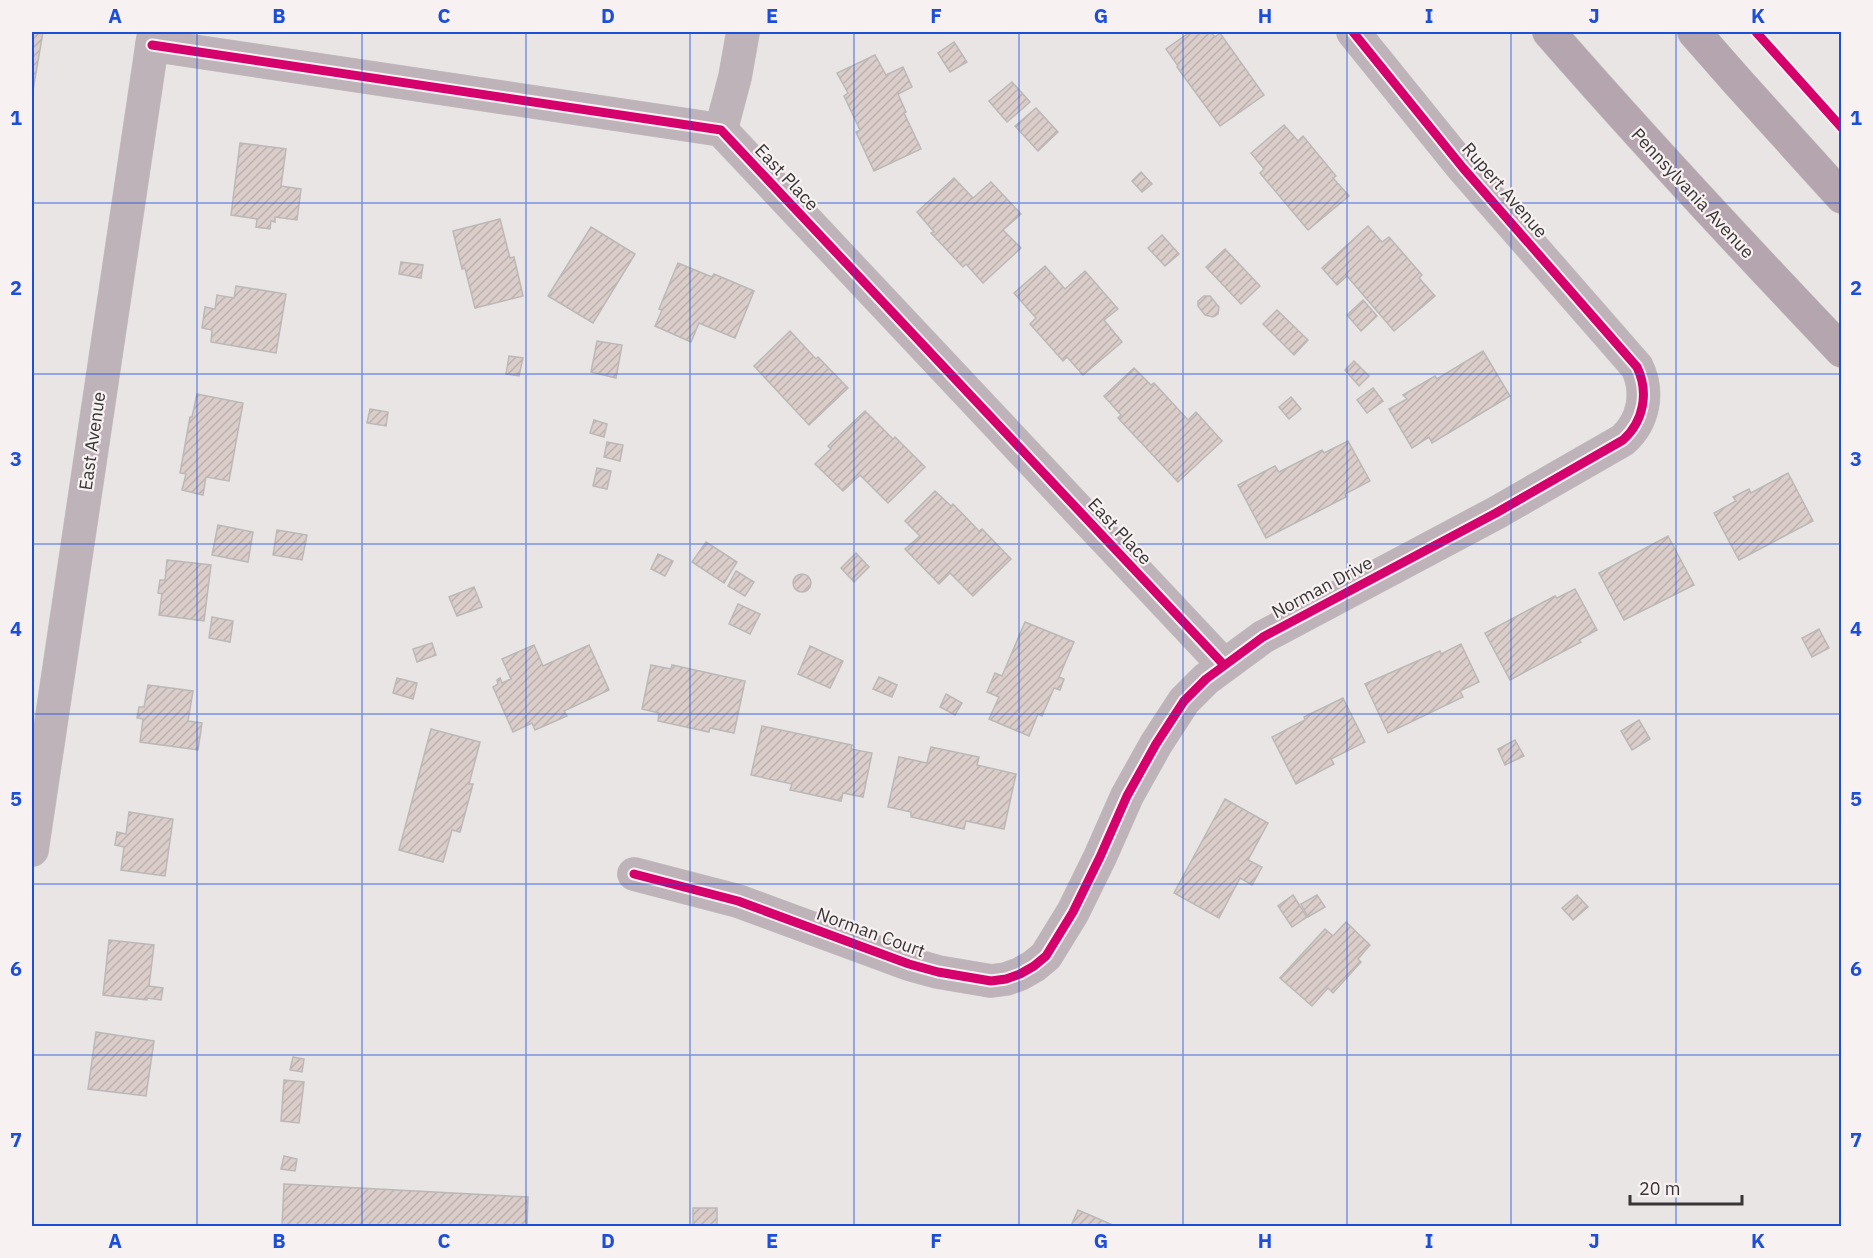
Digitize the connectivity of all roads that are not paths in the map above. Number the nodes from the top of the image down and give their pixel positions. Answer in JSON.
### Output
{"nodes":[{"id":1,"x":743,"y":32,"type":"edge"},
{"id":2,"x":1353,"y":32,"type":"edge"},
{"id":3,"x":1549,"y":32,"type":"edge"},
{"id":4,"x":1694,"y":32,"type":"edge"},
{"id":5,"x":153,"y":38,"type":"edge"},
{"id":6,"x":721,"y":130,"type":"junction"},
{"id":7,"x":1842,"y":197,"type":"edge"},
{"id":8,"x":1842,"y":351,"type":"edge"},
{"id":9,"x":1637,"y":367,"type":"joint"},
{"id":10,"x":1224,"y":665,"type":"junction"},
{"id":11,"x":32,"y":850,"type":"edge"},
{"id":12,"x":634,"y":874,"type":"dead end"},
{"id":13,"x":1073,"y":912,"type":"joint"}],
"edges":[{"from":1,"to":6,"type":"street"},
{"from":2,"to":9,"type":"street","name":"Rupert Avenue"},
{"from":3,"to":8,"type":"highway","name":"Pennsylvania Avenue"},
{"from":4,"to":7,"type":"highway"},
{"from":5,"to":6,"type":"street"},
{"from":5,"to":11,"type":"street","name":"East Avenue"},
{"from":6,"to":10,"type":"street","name":"East Place"},
{"from":9,"to":10,"type":"street","name":"Norman Drive"},
{"from":10,"to":13,"type":"street","name":"Norman Drive"},
{"from":12,"to":13,"type":"street","name":"Norman Court"}]}
